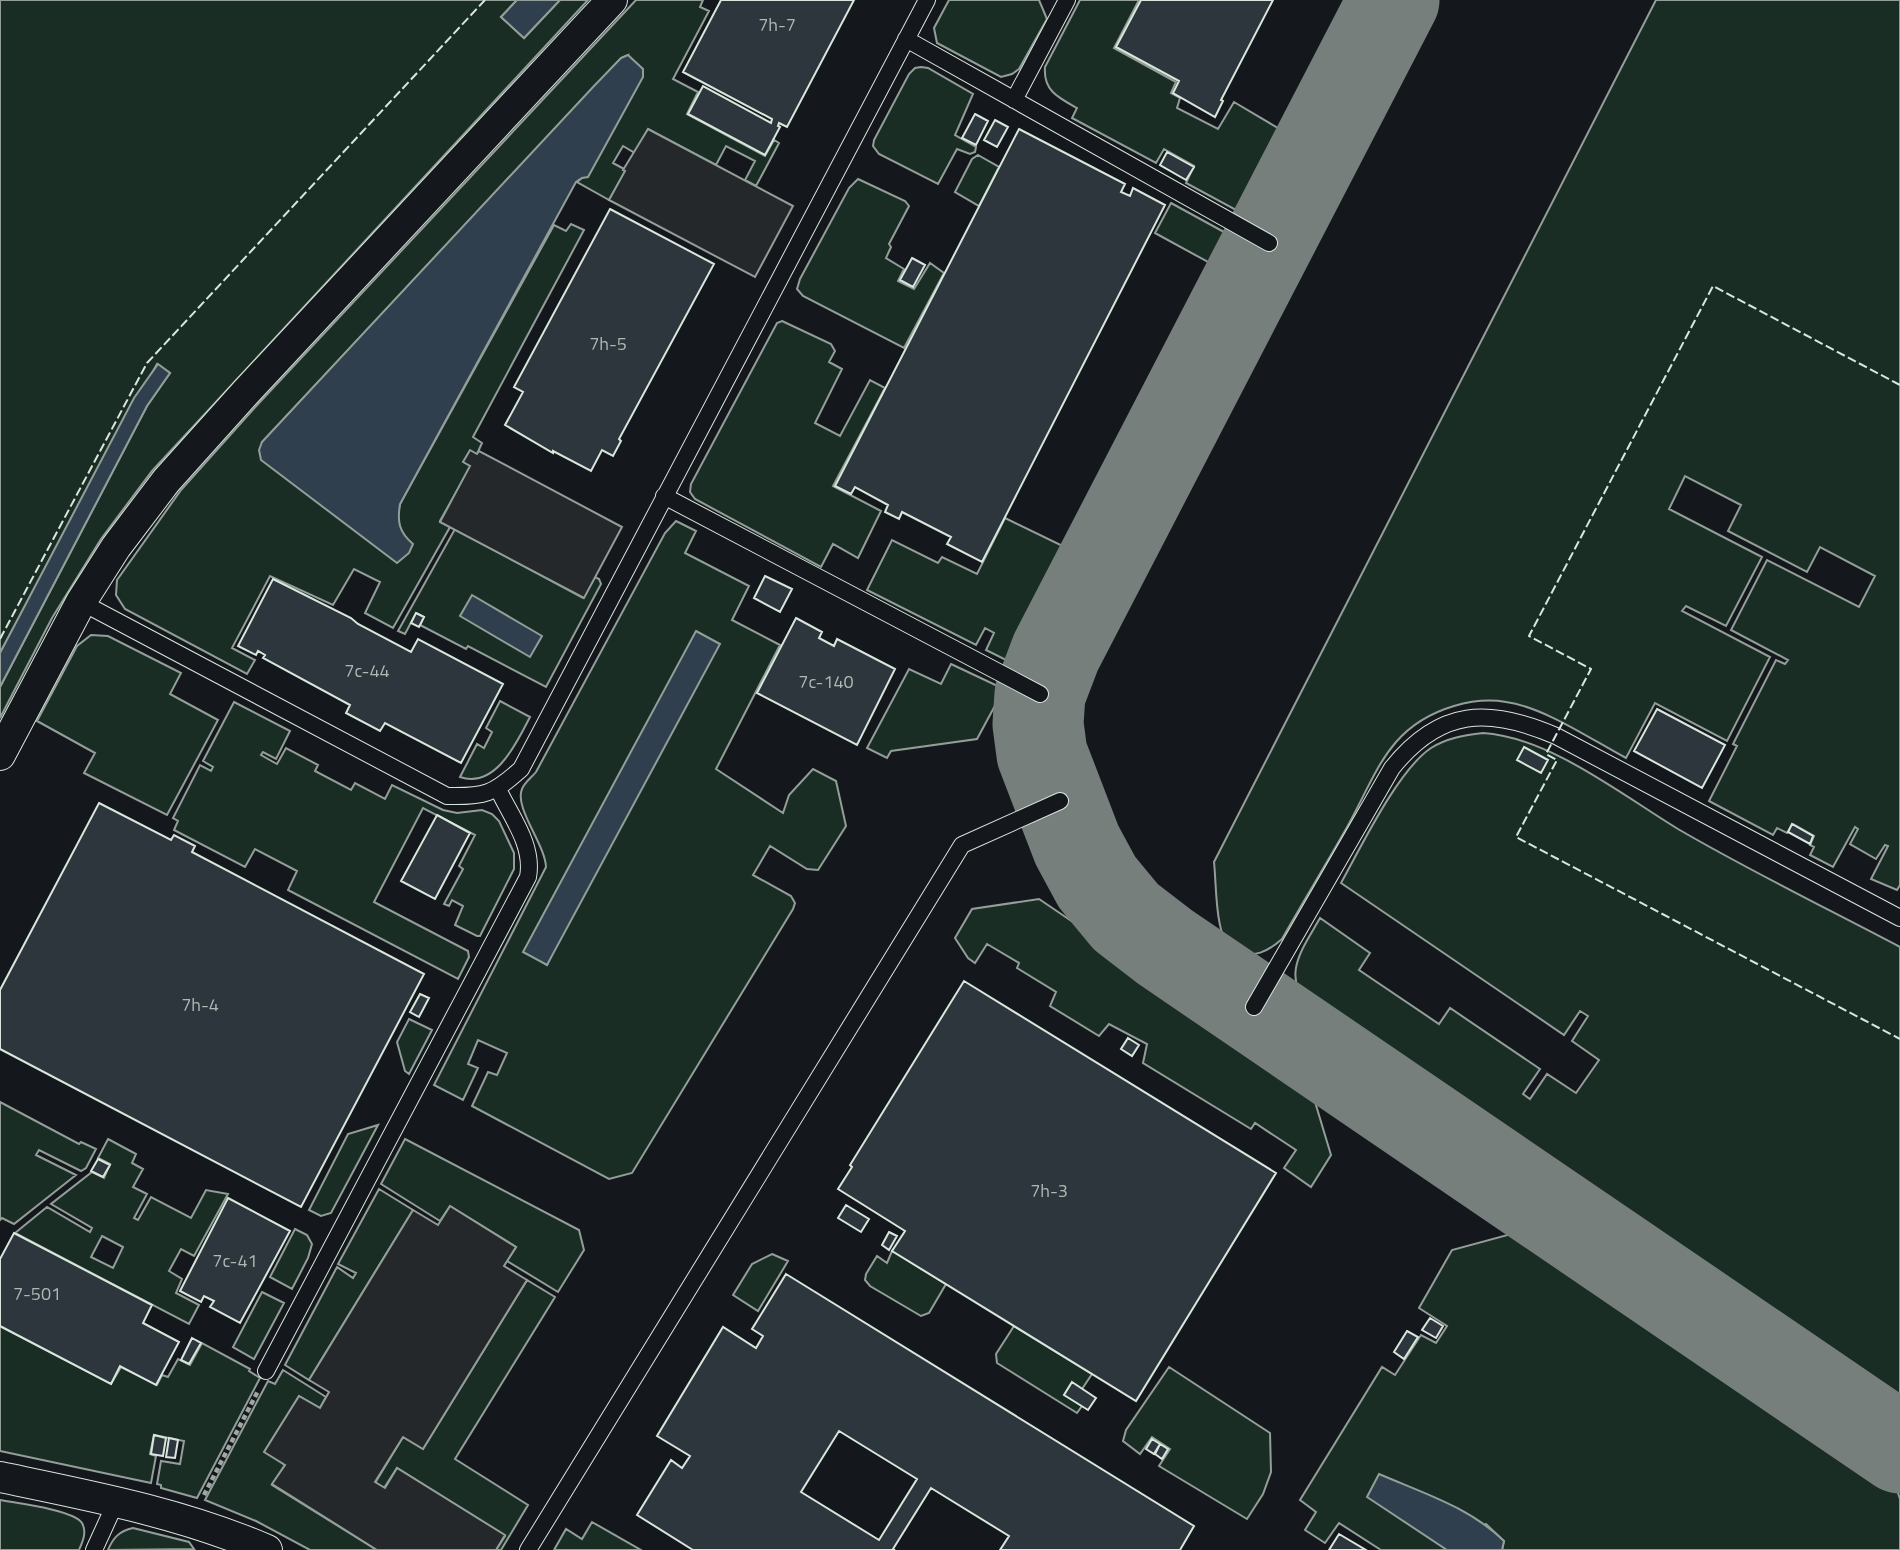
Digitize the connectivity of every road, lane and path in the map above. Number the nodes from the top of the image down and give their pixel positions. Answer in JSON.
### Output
{"nodes":[{"id":1,"x":612,"y":0,"type":"edge"},
{"id":2,"x":927,"y":0,"type":"edge"},
{"id":3,"x":1067,"y":0,"type":"edge"},
{"id":4,"x":906,"y":39,"type":"junction"},
{"id":5,"x":1014,"y":100,"type":"junction"},
{"id":6,"x":1269,"y":243,"type":"dead end"},
{"id":7,"x":664,"y":496,"type":"junction"},
{"id":8,"x":81,"y":602,"type":"junction"},
{"id":9,"x":1040,"y":694,"type":"dead end"},
{"id":10,"x":0,"y":755,"type":"edge"},
{"id":11,"x":498,"y":789,"type":"junction"},
{"id":12,"x":1060,"y":801,"type":"dead end"},
{"id":13,"x":1900,"y":918,"type":"edge"},
{"id":14,"x":1254,"y":1007,"type":"dead end"},
{"id":15,"x":265,"y":1371,"type":"joint"},
{"id":16,"x":0,"y":1477,"type":"edge"},
{"id":17,"x":116,"y":1502,"type":"junction"},
{"id":18,"x":209,"y":1534,"type":"edge"},
{"id":19,"x":94,"y":1550,"type":"edge"},
{"id":20,"x":267,"y":1550,"type":"edge"},
{"id":21,"x":528,"y":1550,"type":"edge"}],
"edges":[{"from":1,"to":8,"type":"street"},
{"from":2,"to":4,"type":"lane"},
{"from":3,"to":5,"type":"lane"},
{"from":4,"to":5,"type":"lane"},
{"from":4,"to":7,"type":"lane"},
{"from":5,"to":6,"type":"lane"},
{"from":7,"to":9,"type":"lane"},
{"from":7,"to":11,"type":"lane"},
{"from":8,"to":10,"type":"street"},
{"from":8,"to":11,"type":"lane"},
{"from":11,"to":15,"type":"lane"},
{"from":12,"to":21,"type":"lane"},
{"from":13,"to":14,"type":"lane"},
{"from":15,"to":18,"type":"path"},
{"from":16,"to":17,"type":"street"},
{"from":17,"to":18,"type":"street"},
{"from":17,"to":19,"type":"lane"},
{"from":18,"to":20,"type":"street"}]}
